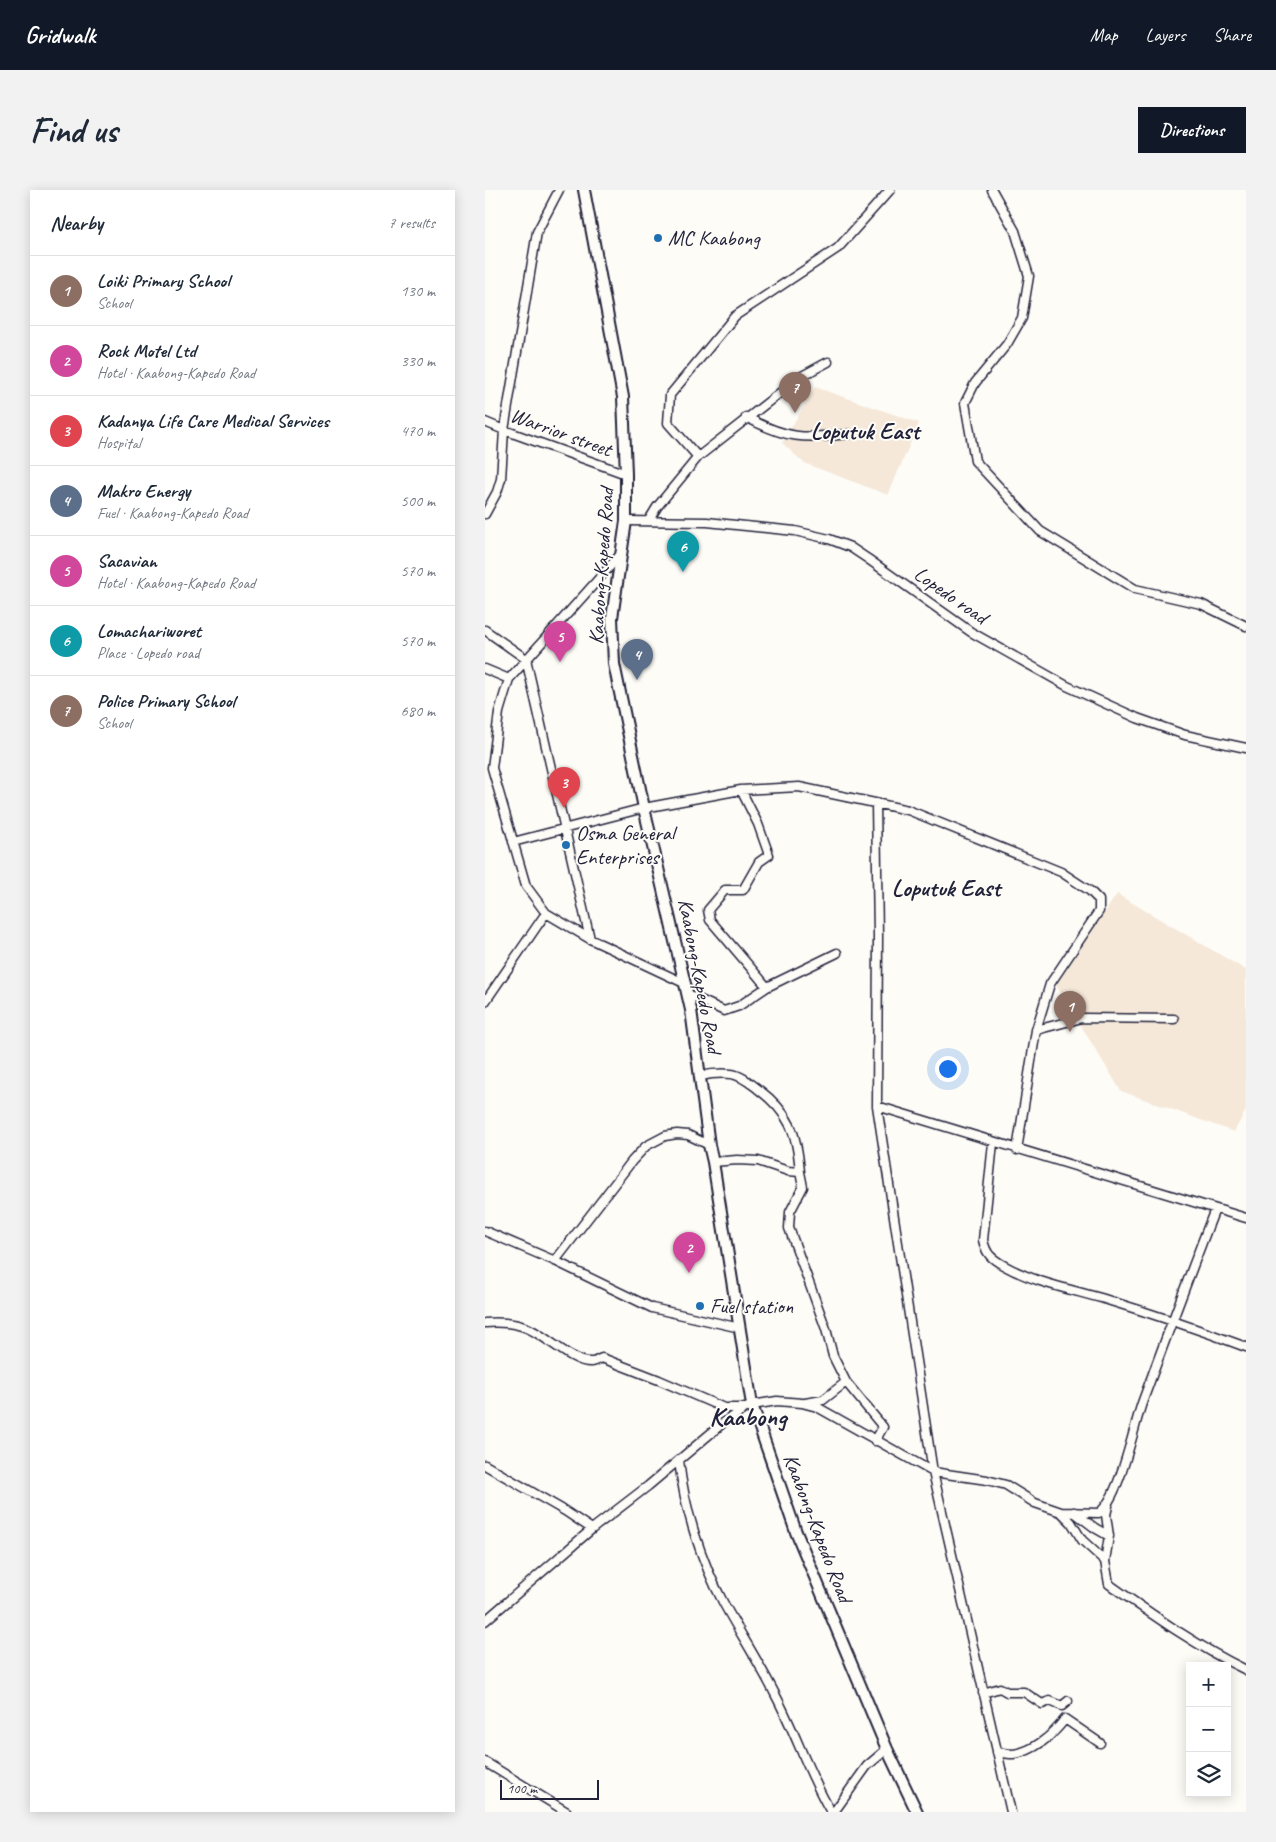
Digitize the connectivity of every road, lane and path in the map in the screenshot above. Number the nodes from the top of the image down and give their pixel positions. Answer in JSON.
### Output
{"nodes":[{"id":1,"x":559,"y":190,"type":"edge"},
{"id":2,"x":584,"y":190,"type":"edge"},
{"id":3,"x":890,"y":190,"type":"edge"},
{"id":4,"x":991,"y":190,"type":"edge"},
{"id":5,"x":828,"y":362,"type":"dead end"},
{"id":6,"x":746,"y":417,"type":"junction"},
{"id":7,"x":485,"y":422,"type":"edge"},
{"id":8,"x":504,"y":430,"type":"junction"},
{"id":9,"x":849,"y":434,"type":"dead end"},
{"id":10,"x":699,"y":457,"type":"junction"},
{"id":11,"x":626,"y":474,"type":"junction"},
{"id":12,"x":485,"y":514,"type":"edge"},
{"id":13,"x":649,"y":520,"type":"junction"},
{"id":14,"x":625,"y":521,"type":"junction"},
{"id":15,"x":621,"y":554,"type":"junction"},
{"id":16,"x":1246,"y":626,"type":"edge"},
{"id":17,"x":485,"y":630,"type":"edge"},
{"id":18,"x":526,"y":659,"type":"junction"},
{"id":19,"x":485,"y":669,"type":"edge"},
{"id":20,"x":509,"y":678,"type":"junction"},
{"id":21,"x":1246,"y":748,"type":"edge"},
{"id":22,"x":488,"y":768,"type":"edge"},
{"id":23,"x":741,"y":790,"type":"junction"},
{"id":24,"x":876,"y":803,"type":"junction"},
{"id":25,"x":644,"y":808,"type":"junction"},
{"id":26,"x":564,"y":828,"type":"junction"},
{"id":27,"x":513,"y":842,"type":"junction"},
{"id":28,"x":546,"y":913,"type":"junction"},
{"id":29,"x":590,"y":939,"type":"junction"},
{"id":30,"x":837,"y":953,"type":"dead end"},
{"id":31,"x":767,"y":987,"type":"junction"},
{"id":32,"x":687,"y":989,"type":"junction"},
{"id":33,"x":485,"y":1002,"type":"edge"},
{"id":34,"x":1175,"y":1019,"type":"dead end"},
{"id":35,"x":1036,"y":1030,"type":"junction"},
{"id":36,"x":700,"y":1076,"type":"junction"},
{"id":37,"x":877,"y":1106,"type":"junction"},
{"id":38,"x":993,"y":1142,"type":"junction"},
{"id":39,"x":709,"y":1145,"type":"junction"},
{"id":40,"x":1017,"y":1150,"type":"junction"},
{"id":41,"x":713,"y":1162,"type":"junction"},
{"id":42,"x":800,"y":1172,"type":"junction"},
{"id":43,"x":1215,"y":1209,"type":"junction"},
{"id":44,"x":1246,"y":1218,"type":"edge"},
{"id":45,"x":485,"y":1231,"type":"edge"},
{"id":46,"x":555,"y":1262,"type":"junction"},
{"id":47,"x":1172,"y":1320,"type":"junction"},
{"id":48,"x":485,"y":1323,"type":"edge"},
{"id":49,"x":741,"y":1328,"type":"junction"},
{"id":50,"x":1246,"y":1347,"type":"edge"},
{"id":51,"x":847,"y":1382,"type":"junction"},
{"id":52,"x":802,"y":1403,"type":"junction"},
{"id":53,"x":749,"y":1406,"type":"junction"},
{"id":54,"x":875,"y":1441,"type":"junction"},
{"id":55,"x":679,"y":1460,"type":"junction"},
{"id":56,"x":485,"y":1464,"type":"edge"},
{"id":57,"x":933,"y":1472,"type":"junction"},
{"id":58,"x":1108,"y":1504,"type":"junction"},
{"id":59,"x":1061,"y":1512,"type":"junction"},
{"id":60,"x":1074,"y":1512,"type":"junction"},
{"id":61,"x":592,"y":1529,"type":"junction"},
{"id":62,"x":1109,"y":1536,"type":"junction"},
{"id":63,"x":1105,"y":1561,"type":"junction"},
{"id":64,"x":485,"y":1621,"type":"edge"},
{"id":65,"x":1246,"y":1670,"type":"edge"},
{"id":66,"x":983,"y":1693,"type":"junction"},
{"id":67,"x":1068,"y":1701,"type":"dead end"},
{"id":68,"x":1100,"y":1742,"type":"dead end"},
{"id":69,"x":887,"y":1749,"type":"junction"},
{"id":70,"x":997,"y":1752,"type":"junction"},
{"id":71,"x":485,"y":1762,"type":"edge"},
{"id":72,"x":567,"y":1812,"type":"edge"},
{"id":73,"x":833,"y":1812,"type":"edge"},
{"id":74,"x":917,"y":1812,"type":"edge"},
{"id":75,"x":1011,"y":1812,"type":"edge"}],
"edges":[{"from":1,"to":8,"type":"street"},
{"from":2,"to":11,"type":"main road","name":"Kaabong-Kapedo Road"},
{"from":3,"to":10,"type":"street"},
{"from":4,"to":16,"type":"street"},
{"from":5,"to":6,"type":"street"},
{"from":6,"to":9,"type":"street"},
{"from":6,"to":10,"type":"street"},
{"from":7,"to":8,"type":"street","name":"Warrior street"},
{"from":8,"to":11,"type":"street","name":"Warrior street"},
{"from":8,"to":12,"type":"street"},
{"from":10,"to":13,"type":"street"},
{"from":11,"to":14,"type":"main road","name":"Kaabong-Kapedo Road"},
{"from":13,"to":14,"type":"street","name":"Lopedo road"},
{"from":13,"to":21,"type":"street","name":"Lopedo road"},
{"from":14,"to":15,"type":"main road","name":"Kaabong-Kapedo Road"},
{"from":15,"to":18,"type":"street"},
{"from":15,"to":25,"type":"main road","name":"Kaabong-Kapedo Road"},
{"from":17,"to":18,"type":"street"},
{"from":18,"to":20,"type":"street"},
{"from":18,"to":26,"type":"street"},
{"from":19,"to":20,"type":"street"},
{"from":20,"to":22,"type":"street"},
{"from":22,"to":27,"type":"street"},
{"from":23,"to":24,"type":"street"},
{"from":23,"to":25,"type":"street"},
{"from":23,"to":31,"type":"street"},
{"from":24,"to":35,"type":"street"},
{"from":24,"to":37,"type":"street"},
{"from":25,"to":26,"type":"street"},
{"from":25,"to":32,"type":"main road","name":"Kaabong-Kapedo Road"},
{"from":26,"to":27,"type":"street"},
{"from":26,"to":29,"type":"street"},
{"from":27,"to":28,"type":"street"},
{"from":28,"to":29,"type":"street"},
{"from":28,"to":33,"type":"street"},
{"from":29,"to":32,"type":"street"},
{"from":30,"to":31,"type":"street"},
{"from":31,"to":32,"type":"street"},
{"from":32,"to":36,"type":"main road","name":"Kaabong-Kapedo Road"},
{"from":34,"to":35,"type":"street"},
{"from":35,"to":40,"type":"street"},
{"from":36,"to":39,"type":"main road","name":"Kaabong-Kapedo Road"},
{"from":36,"to":42,"type":"street"},
{"from":37,"to":38,"type":"street"},
{"from":37,"to":57,"type":"street"},
{"from":38,"to":40,"type":"street"},
{"from":38,"to":47,"type":"street"},
{"from":39,"to":41,"type":"main road","name":"Kaabong-Kapedo Road"},
{"from":39,"to":46,"type":"street"},
{"from":40,"to":43,"type":"street"},
{"from":41,"to":42,"type":"street"},
{"from":41,"to":49,"type":"main road","name":"Kaabong-Kapedo Road"},
{"from":42,"to":51,"type":"street"},
{"from":43,"to":44,"type":"street"},
{"from":43,"to":47,"type":"street"},
{"from":45,"to":46,"type":"street"},
{"from":46,"to":49,"type":"street"},
{"from":47,"to":50,"type":"street"},
{"from":47,"to":58,"type":"street"},
{"from":48,"to":53,"type":"street"},
{"from":49,"to":53,"type":"main road","name":"Kaabong-Kapedo Road"},
{"from":51,"to":52,"type":"street"},
{"from":51,"to":54,"type":"street"},
{"from":52,"to":53,"type":"street"},
{"from":52,"to":54,"type":"street"},
{"from":53,"to":55,"type":"street"},
{"from":53,"to":69,"type":"main road","name":"Kaabong-Kapedo Road"},
{"from":54,"to":57,"type":"street"},
{"from":55,"to":61,"type":"street"},
{"from":55,"to":73,"type":"street"},
{"from":56,"to":61,"type":"street"},
{"from":57,"to":59,"type":"street"},
{"from":57,"to":66,"type":"street"},
{"from":58,"to":60,"type":"street"},
{"from":58,"to":62,"type":"street"},
{"from":59,"to":60,"type":"street"},
{"from":59,"to":63,"type":"street"},
{"from":60,"to":62,"type":"street"},
{"from":61,"to":64,"type":"street"},
{"from":62,"to":63,"type":"street"},
{"from":63,"to":65,"type":"street"},
{"from":66,"to":67,"type":"street"},
{"from":66,"to":70,"type":"street"},
{"from":68,"to":70,"type":"street"},
{"from":69,"to":73,"type":"street"},
{"from":69,"to":74,"type":"main road","name":"Kaabong-Kapedo Road"},
{"from":70,"to":75,"type":"street"},
{"from":71,"to":72,"type":"street"}]}
